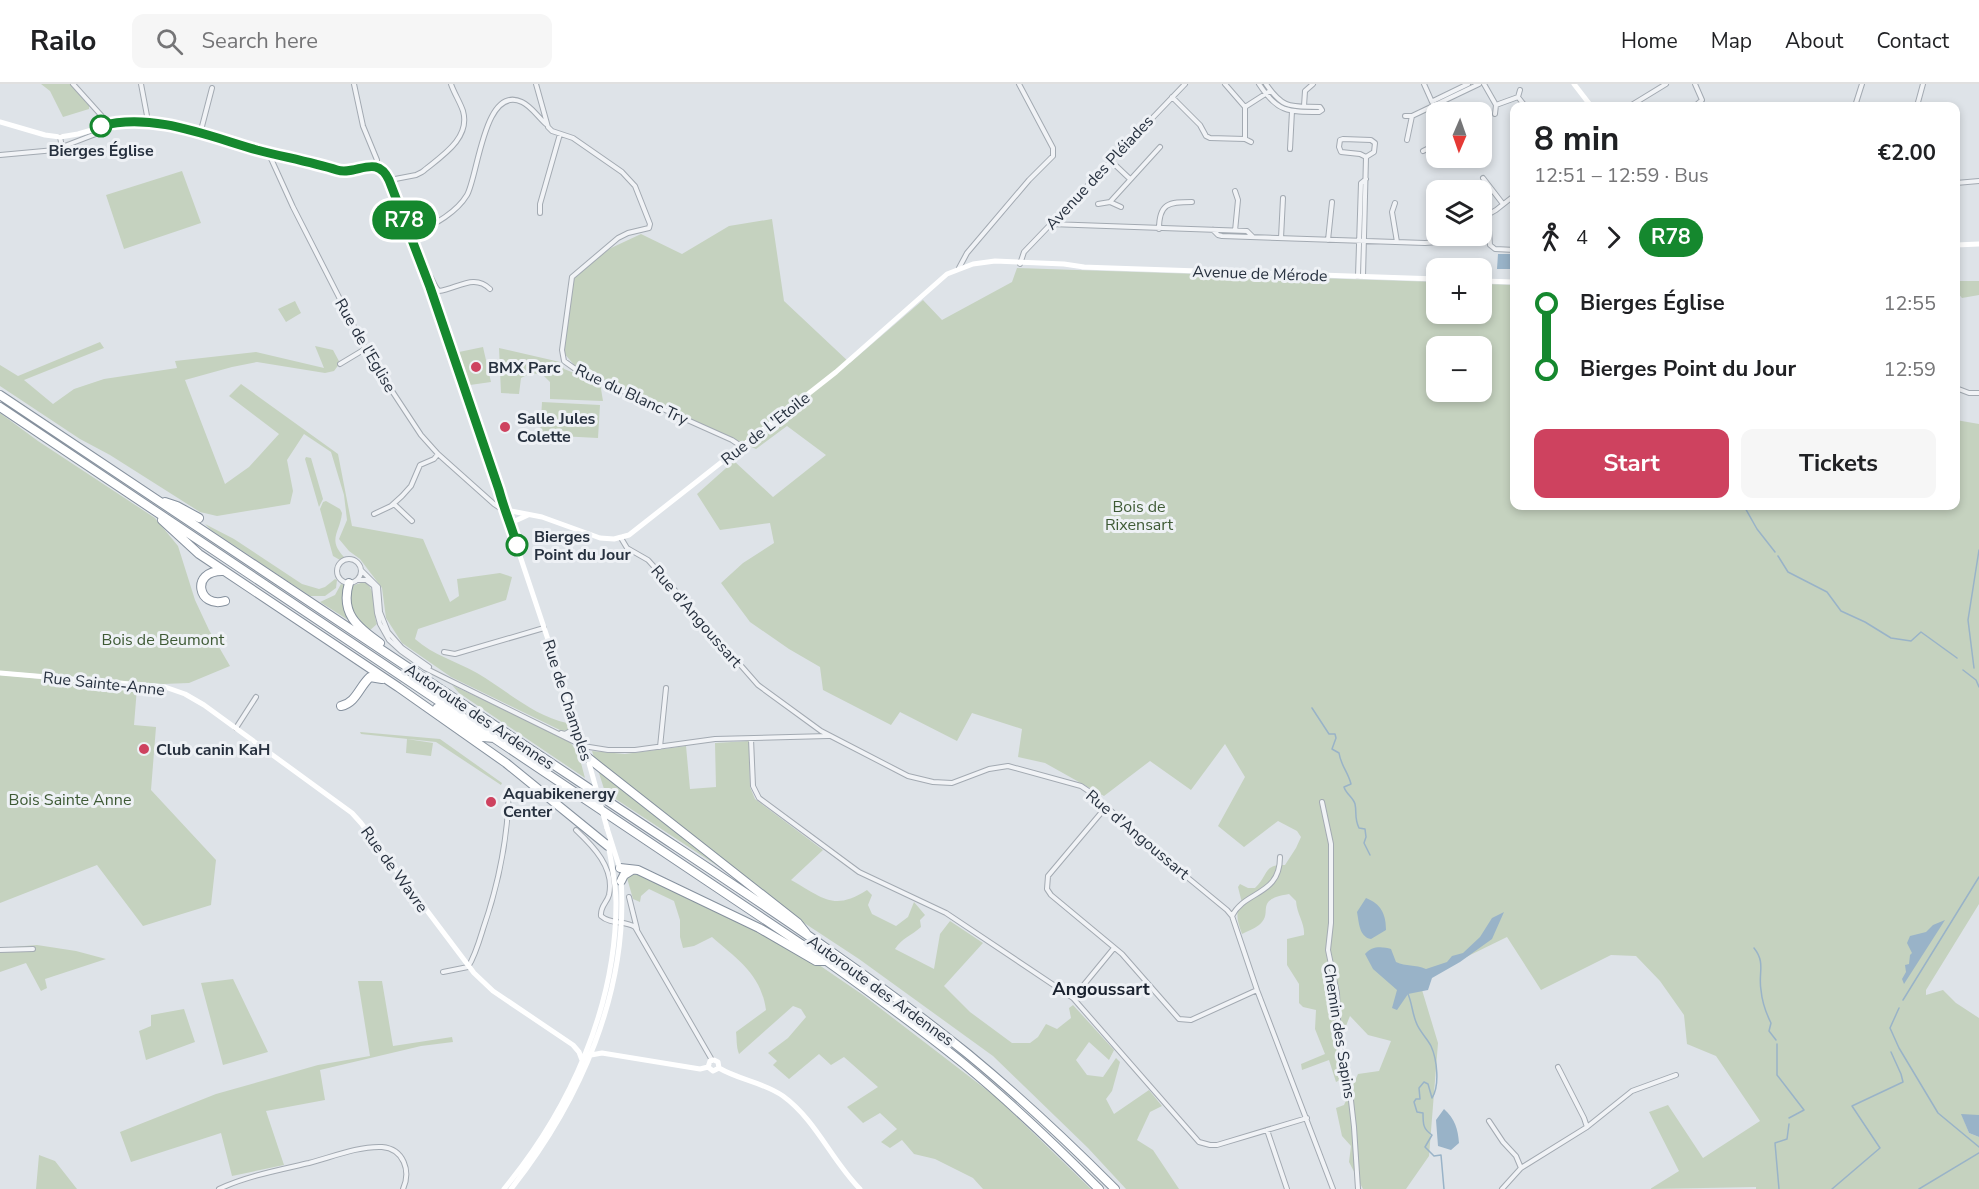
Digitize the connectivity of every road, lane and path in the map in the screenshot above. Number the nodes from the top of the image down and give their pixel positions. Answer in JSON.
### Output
{"nodes":[{"id":1,"x":73,"y":84,"type":"edge"},
{"id":2,"x":141,"y":84,"type":"edge"},
{"id":3,"x":354,"y":84,"type":"edge"},
{"id":4,"x":451,"y":84,"type":"edge"},
{"id":5,"x":536,"y":84,"type":"edge"},
{"id":6,"x":1019,"y":84,"type":"edge"},
{"id":7,"x":1185,"y":84,"type":"edge"},
{"id":8,"x":1226,"y":84,"type":"edge"},
{"id":9,"x":1259,"y":84,"type":"edge"},
{"id":10,"x":1266,"y":84,"type":"edge"},
{"id":11,"x":1313,"y":84,"type":"edge"},
{"id":12,"x":1424,"y":84,"type":"edge"},
{"id":13,"x":1468,"y":84,"type":"edge"},
{"id":14,"x":1484,"y":84,"type":"edge"},
{"id":15,"x":1574,"y":84,"type":"edge"},
{"id":16,"x":1666,"y":84,"type":"edge"},
{"id":17,"x":1695,"y":84,"type":"edge"},
{"id":18,"x":1862,"y":84,"type":"edge"},
{"id":19,"x":1928,"y":84,"type":"edge"},
{"id":20,"x":1476,"y":85,"type":"edge"},
{"id":21,"x":1923,"y":85,"type":"edge"},
{"id":22,"x":212,"y":88,"type":"dead end"},
{"id":23,"x":1520,"y":90,"type":"dead end"},
{"id":24,"x":1268,"y":92,"type":"junction"},
{"id":25,"x":1172,"y":97,"type":"junction"},
{"id":26,"x":1518,"y":97,"type":"junction"},
{"id":27,"x":1432,"y":101,"type":"joint"},
{"id":28,"x":1439,"y":101,"type":"junction"},
{"id":29,"x":1522,"y":102,"type":"edge"},
{"id":30,"x":1588,"y":102,"type":"edge"},
{"id":31,"x":1637,"y":102,"type":"edge"},
{"id":32,"x":1700,"y":102,"type":"edge"},
{"id":33,"x":1856,"y":102,"type":"edge"},
{"id":34,"x":1918,"y":102,"type":"edge"},
{"id":35,"x":1496,"y":105,"type":"junction"},
{"id":36,"x":1245,"y":107,"type":"junction"},
{"id":37,"x":1292,"y":109,"type":"junction"},
{"id":38,"x":1426,"y":110,"type":"edge"},
{"id":39,"x":1495,"y":114,"type":"dead end"},
{"id":40,"x":1405,"y":116,"type":"dead end"},
{"id":41,"x":1412,"y":116,"type":"junction"},
{"id":42,"x":148,"y":121,"type":"junction"},
{"id":43,"x":0,"y":122,"type":"edge"},
{"id":44,"x":113,"y":123,"type":"junction"},
{"id":45,"x":546,"y":124,"type":"junction"},
{"id":46,"x":200,"y":134,"type":"junction"},
{"id":47,"x":560,"y":134,"type":"junction"},
{"id":48,"x":60,"y":136,"type":"junction"},
{"id":49,"x":1245,"y":139,"type":"junction"},
{"id":50,"x":1407,"y":140,"type":"dead end"},
{"id":51,"x":1251,"y":142,"type":"dead end"},
{"id":52,"x":62,"y":147,"type":"junction"},
{"id":53,"x":1160,"y":147,"type":"dead end"},
{"id":54,"x":1290,"y":149,"type":"dead end"},
{"id":55,"x":1426,"y":149,"type":"edge"},
{"id":56,"x":1423,"y":150,"type":"dead end"},
{"id":57,"x":267,"y":152,"type":"junction"},
{"id":58,"x":0,"y":155,"type":"edge"},
{"id":59,"x":1366,"y":157,"type":"junction"},
{"id":60,"x":1110,"y":161,"type":"junction"},
{"id":61,"x":377,"y":167,"type":"junction"},
{"id":62,"x":1130,"y":178,"type":"junction"},
{"id":63,"x":1483,"y":178,"type":"dead end"},
{"id":64,"x":389,"y":180,"type":"junction"},
{"id":65,"x":1979,"y":181,"type":"edge"},
{"id":66,"x":1960,"y":183,"type":"edge"},
{"id":67,"x":1235,"y":191,"type":"dead end"},
{"id":68,"x":1283,"y":198,"type":"dead end"},
{"id":69,"x":1510,"y":199,"type":"edge"},
{"id":70,"x":1110,"y":202,"type":"junction"},
{"id":71,"x":1192,"y":202,"type":"dead end"},
{"id":72,"x":1332,"y":202,"type":"dead end"},
{"id":73,"x":1395,"y":203,"type":"dead end"},
{"id":74,"x":1098,"y":204,"type":"dead end"},
{"id":75,"x":1503,"y":204,"type":"junction"},
{"id":76,"x":1121,"y":207,"type":"dead end"},
{"id":77,"x":1062,"y":211,"type":"junction"},
{"id":78,"x":1492,"y":212,"type":"edge"},
{"id":79,"x":540,"y":213,"type":"dead end"},
{"id":80,"x":1050,"y":224,"type":"junction"},
{"id":81,"x":1066,"y":225,"type":"junction"},
{"id":82,"x":1159,"y":228,"type":"junction"},
{"id":83,"x":1213,"y":230,"type":"junction"},
{"id":84,"x":1234,"y":231,"type":"junction"},
{"id":85,"x":411,"y":237,"type":"junction"},
{"id":86,"x":1253,"y":237,"type":"junction"},
{"id":87,"x":1281,"y":238,"type":"junction"},
{"id":88,"x":1329,"y":240,"type":"junction"},
{"id":89,"x":1361,"y":241,"type":"junction"},
{"id":90,"x":1396,"y":242,"type":"junction"},
{"id":91,"x":1426,"y":243,"type":"edge"},
{"id":92,"x":1979,"y":244,"type":"edge"},
{"id":93,"x":1960,"y":245,"type":"edge"},
{"id":94,"x":1490,"y":246,"type":"edge"},
{"id":95,"x":1510,"y":249,"type":"edge"},
{"id":96,"x":1021,"y":263,"type":"junction"},
{"id":97,"x":959,"y":268,"type":"junction"},
{"id":98,"x":424,"y":271,"type":"junction"},
{"id":99,"x":1360,"y":276,"type":"junction"},
{"id":100,"x":1426,"y":279,"type":"edge"},
{"id":101,"x":1492,"y":281,"type":"edge"},
{"id":102,"x":1510,"y":282,"type":"edge"},
{"id":103,"x":490,"y":289,"type":"dead end"},
{"id":104,"x":365,"y":349,"type":"junction"},
{"id":105,"x":340,"y":364,"type":"dead end"},
{"id":106,"x":1960,"y":390,"type":"edge"},
{"id":107,"x":1979,"y":393,"type":"edge"},
{"id":108,"x":0,"y":395,"type":"edge"},
{"id":109,"x":0,"y":407,"type":"edge"},
{"id":110,"x":741,"y":446,"type":"junction"},
{"id":111,"x":438,"y":454,"type":"junction"},
{"id":112,"x":157,"y":500,"type":"junction"},
{"id":113,"x":394,"y":504,"type":"junction"},
{"id":114,"x":149,"y":507,"type":"junction"},
{"id":115,"x":374,"y":514,"type":"dead end"},
{"id":116,"x":511,"y":514,"type":"junction"},
{"id":117,"x":199,"y":518,"type":"dead end"},
{"id":118,"x":412,"y":520,"type":"dead end"},
{"id":119,"x":621,"y":537,"type":"junction"},
{"id":120,"x":362,"y":570,"type":"junction"},
{"id":121,"x":223,"y":571,"type":"junction"},
{"id":122,"x":357,"y":580,"type":"junction"},
{"id":123,"x":349,"y":583,"type":"junction"},
{"id":124,"x":225,"y":601,"type":"dead end"},
{"id":125,"x":544,"y":628,"type":"junction"},
{"id":126,"x":385,"y":652,"type":"junction"},
{"id":127,"x":444,"y":652,"type":"dead end"},
{"id":128,"x":432,"y":670,"type":"junction"},
{"id":129,"x":0,"y":674,"type":"edge"},
{"id":130,"x":386,"y":680,"type":"junction"},
{"id":131,"x":398,"y":687,"type":"junction"},
{"id":132,"x":666,"y":688,"type":"dead end"},
{"id":133,"x":256,"y":697,"type":"dead end"},
{"id":134,"x":204,"y":705,"type":"joint"},
{"id":135,"x":341,"y":706,"type":"dead end"},
{"id":136,"x":575,"y":722,"type":"junction"},
{"id":137,"x":236,"y":728,"type":"junction"},
{"id":138,"x":552,"y":730,"type":"junction"},
{"id":139,"x":564,"y":734,"type":"junction"},
{"id":140,"x":828,"y":735,"type":"junction"},
{"id":141,"x":496,"y":738,"type":"junction"},
{"id":142,"x":580,"y":738,"type":"junction"},
{"id":143,"x":751,"y":739,"type":"junction"},
{"id":144,"x":583,"y":746,"type":"junction"},
{"id":145,"x":660,"y":747,"type":"junction"},
{"id":146,"x":588,"y":760,"type":"junction"},
{"id":147,"x":509,"y":789,"type":"dead end"},
{"id":148,"x":1322,"y":802,"type":"dead end"},
{"id":149,"x":1106,"y":807,"type":"junction"},
{"id":150,"x":576,"y":830,"type":"dead end"},
{"id":151,"x":591,"y":830,"type":"junction"},
{"id":152,"x":607,"y":836,"type":"junction"},
{"id":153,"x":1280,"y":857,"type":"dead end"},
{"id":154,"x":620,"y":868,"type":"junction"},
{"id":155,"x":633,"y":869,"type":"junction"},
{"id":156,"x":621,"y":881,"type":"junction"},
{"id":157,"x":629,"y":897,"type":"dead end"},
{"id":158,"x":1232,"y":916,"type":"junction"},
{"id":159,"x":618,"y":922,"type":"junction"},
{"id":160,"x":638,"y":931,"type":"junction"},
{"id":161,"x":811,"y":939,"type":"junction"},
{"id":162,"x":1114,"y":947,"type":"junction"},
{"id":163,"x":33,"y":949,"type":"dead end"},
{"id":164,"x":0,"y":950,"type":"edge"},
{"id":165,"x":828,"y":962,"type":"junction"},
{"id":166,"x":468,"y":967,"type":"junction"},
{"id":167,"x":443,"y":972,"type":"dead end"},
{"id":168,"x":1257,"y":990,"type":"junction"},
{"id":169,"x":1073,"y":998,"type":"junction"},
{"id":170,"x":594,"y":1039,"type":"junction"},
{"id":171,"x":573,"y":1046,"type":"junction"},
{"id":172,"x":588,"y":1053,"type":"junction"},
{"id":173,"x":602,"y":1053,"type":"junction"},
{"id":174,"x":582,"y":1060,"type":"junction"},
{"id":175,"x":712,"y":1060,"type":"junction"},
{"id":176,"x":708,"y":1067,"type":"junction"},
{"id":177,"x":1558,"y":1067,"type":"dead end"},
{"id":178,"x":719,"y":1068,"type":"junction"},
{"id":179,"x":1676,"y":1075,"type":"dead end"},
{"id":180,"x":1307,"y":1118,"type":"junction"},
{"id":181,"x":1489,"y":1121,"type":"dead end"},
{"id":182,"x":1587,"y":1127,"type":"junction"},
{"id":183,"x":1267,"y":1130,"type":"junction"},
{"id":184,"x":1521,"y":1168,"type":"junction"},
{"id":185,"x":219,"y":1189,"type":"edge"},
{"id":186,"x":403,"y":1189,"type":"edge"},
{"id":187,"x":504,"y":1189,"type":"edge"},
{"id":188,"x":511,"y":1189,"type":"edge"},
{"id":189,"x":860,"y":1189,"type":"edge"},
{"id":190,"x":1099,"y":1189,"type":"edge"},
{"id":191,"x":1114,"y":1189,"type":"edge"},
{"id":192,"x":1287,"y":1189,"type":"edge"},
{"id":193,"x":1334,"y":1189,"type":"edge"},
{"id":194,"x":1358,"y":1189,"type":"edge"},
{"id":195,"x":1502,"y":1189,"type":"edge"}],
"edges":[{"from":1,"to":44,"type":"street"},
{"from":2,"to":42,"type":"street"},
{"from":3,"to":61,"type":"street"},
{"from":4,"to":64,"type":"street"},
{"from":5,"to":45,"type":"street"},
{"from":6,"to":97,"type":"street"},
{"from":7,"to":25,"type":"street","name":"Avenue des Pléiades"},
{"from":8,"to":36,"type":"street"},
{"from":9,"to":24,"type":"street"},
{"from":10,"to":24,"type":"street"},
{"from":11,"to":37,"type":"street"},
{"from":12,"to":27,"type":"street"},
{"from":13,"to":28,"type":"street"},
{"from":14,"to":35,"type":"street"},
{"from":15,"to":30,"type":"street"},
{"from":16,"to":31,"type":"street"},
{"from":17,"to":32,"type":"street"},
{"from":18,"to":33,"type":"street"},
{"from":19,"to":21,"type":"street"},
{"from":20,"to":28,"type":"street"},
{"from":21,"to":34,"type":"street"},
{"from":22,"to":46,"type":"street"},
{"from":23,"to":26,"type":"street"},
{"from":24,"to":36,"type":"street"},
{"from":24,"to":37,"type":"street"},
{"from":25,"to":49,"type":"street"},
{"from":25,"to":60,"type":"street","name":"Avenue des Pléiades"},
{"from":26,"to":29,"type":"street"},
{"from":26,"to":35,"type":"street"},
{"from":27,"to":28,"type":"street"},
{"from":35,"to":39,"type":"street"},
{"from":36,"to":49,"type":"street"},
{"from":37,"to":54,"type":"street"},
{"from":38,"to":41,"type":"street"},
{"from":40,"to":41,"type":"street"},
{"from":41,"to":50,"type":"street"},
{"from":42,"to":44,"type":"street"},
{"from":42,"to":46,"type":"street"},
{"from":43,"to":48,"type":"street"},
{"from":44,"to":48,"type":"street"},
{"from":44,"to":52,"type":"street"},
{"from":45,"to":47,"type":"street"},
{"from":45,"to":85,"type":"street"},
{"from":46,"to":57,"type":"street"},
{"from":47,"to":79,"type":"street"},
{"from":47,"to":110,"type":"street","name":"Rue du Blanc Try"},
{"from":48,"to":52,"type":"street"},
{"from":49,"to":51,"type":"street"},
{"from":52,"to":58,"type":"street"},
{"from":53,"to":62,"type":"street"},
{"from":55,"to":56,"type":"street"},
{"from":57,"to":61,"type":"street"},
{"from":57,"to":104,"type":"street","name":"Rue de l'Eglise"},
{"from":59,"to":59,"type":"street"},
{"from":59,"to":89,"type":"street"},
{"from":60,"to":62,"type":"street"},
{"from":60,"to":77,"type":"street","name":"Avenue des Pléiades"},
{"from":61,"to":64,"type":"street"},
{"from":62,"to":70,"type":"street"},
{"from":63,"to":75,"type":"street"},
{"from":64,"to":85,"type":"street","name":"Rue de Champles"},
{"from":65,"to":66,"type":"street"},
{"from":67,"to":84,"type":"street"},
{"from":68,"to":87,"type":"street"},
{"from":69,"to":75,"type":"street"},
{"from":70,"to":74,"type":"street"},
{"from":70,"to":76,"type":"street"},
{"from":71,"to":82,"type":"street"},
{"from":72,"to":88,"type":"street"},
{"from":73,"to":90,"type":"street"},
{"from":75,"to":78,"type":"street"},
{"from":77,"to":80,"type":"street","name":"Avenue des Pléiades"},
{"from":77,"to":81,"type":"street"},
{"from":80,"to":81,"type":"street"},
{"from":80,"to":96,"type":"street","name":"Avenue des Pléiades"},
{"from":81,"to":82,"type":"street"},
{"from":82,"to":83,"type":"street"},
{"from":83,"to":84,"type":"street"},
{"from":83,"to":86,"type":"street"},
{"from":84,"to":86,"type":"street"},
{"from":85,"to":98,"type":"street","name":"Rue de Champles"},
{"from":86,"to":87,"type":"street"},
{"from":87,"to":88,"type":"street"},
{"from":88,"to":89,"type":"street"},
{"from":89,"to":90,"type":"street"},
{"from":89,"to":99,"type":"street"},
{"from":90,"to":91,"type":"street"},
{"from":92,"to":93,"type":"street"},
{"from":94,"to":95,"type":"street"},
{"from":96,"to":97,"type":"street","name":"Rue de L'Etoile"},
{"from":96,"to":99,"type":"street","name":"Avenue de Mérode"},
{"from":97,"to":110,"type":"street","name":"Rue de L'Etoile"},
{"from":98,"to":103,"type":"street"},
{"from":98,"to":116,"type":"street","name":"Rue de Champles"},
{"from":99,"to":100,"type":"street","name":"Avenue de Mérode"},
{"from":101,"to":102,"type":"street"},
{"from":104,"to":105,"type":"street"},
{"from":104,"to":111,"type":"street","name":"Rue de l'Eglise"},
{"from":106,"to":107,"type":"street"},
{"from":108,"to":112,"type":"highway","name":"Autoroute des Ardennes"},
{"from":109,"to":114,"type":"highway","name":"Autoroute des Ardennes"},
{"from":110,"to":119,"type":"street","name":"Rue de L'Etoile"},
{"from":111,"to":113,"type":"street"},
{"from":111,"to":116,"type":"street","name":"Rue de l'Eglise"},
{"from":112,"to":117,"type":"highway"},
{"from":112,"to":126,"type":"highway","name":"Autoroute des Ardennes"},
{"from":113,"to":115,"type":"street"},
{"from":113,"to":118,"type":"street"},
{"from":114,"to":121,"type":"highway"},
{"from":114,"to":141,"type":"highway","name":"Autoroute des Ardennes"},
{"from":116,"to":119,"type":"street"},
{"from":116,"to":125,"type":"street","name":"Rue de Champles"},
{"from":119,"to":140,"type":"street","name":"Rue d'Angoussart"},
{"from":120,"to":122,"type":"street"},
{"from":120,"to":123,"type":"street"},
{"from":120,"to":128,"type":"street"},
{"from":121,"to":124,"type":"highway"},
{"from":121,"to":130,"type":"highway"},
{"from":122,"to":123,"type":"street"},
{"from":122,"to":128,"type":"street"},
{"from":123,"to":126,"type":"highway"},
{"from":125,"to":127,"type":"street"},
{"from":125,"to":136,"type":"street","name":"Rue de Champles"},
{"from":126,"to":161,"type":"highway","name":"Autoroute des Ardennes"},
{"from":128,"to":138,"type":"street"},
{"from":129,"to":134,"type":"street","name":"Rue Sainte-Anne"},
{"from":130,"to":131,"type":"highway"},
{"from":130,"to":135,"type":"highway"},
{"from":131,"to":141,"type":"highway"},
{"from":131,"to":151,"type":"highway"},
{"from":132,"to":145,"type":"street"},
{"from":133,"to":137,"type":"street"},
{"from":134,"to":137,"type":"street","name":"Rue de Wavre"},
{"from":136,"to":139,"type":"street"},
{"from":136,"to":142,"type":"street","name":"Rue de Champles"},
{"from":137,"to":166,"type":"street","name":"Rue de Wavre"},
{"from":138,"to":139,"type":"street"},
{"from":138,"to":144,"type":"street"},
{"from":139,"to":142,"type":"street"},
{"from":140,"to":143,"type":"street"},
{"from":140,"to":149,"type":"street","name":"Rue d'Angoussart"},
{"from":141,"to":165,"type":"highway","name":"Autoroute des Ardennes"},
{"from":142,"to":144,"type":"street","name":"Rue de Champles"},
{"from":143,"to":145,"type":"street"},
{"from":143,"to":169,"type":"street"},
{"from":144,"to":145,"type":"street"},
{"from":144,"to":146,"type":"street","name":"Rue de Champles"},
{"from":146,"to":152,"type":"street","name":"Rue de Champles","bridge":true},
{"from":146,"to":161,"type":"highway"},
{"from":147,"to":166,"type":"street"},
{"from":148,"to":194,"type":"street","name":"Chemin des Sapins"},
{"from":149,"to":158,"type":"street","name":"Rue d'Angoussart"},
{"from":149,"to":162,"type":"street"},
{"from":150,"to":159,"type":"street"},
{"from":151,"to":152,"type":"highway"},
{"from":151,"to":152,"type":"highway"},
{"from":152,"to":154,"type":"street"},
{"from":152,"to":159,"type":"street"},
{"from":153,"to":158,"type":"street"},
{"from":154,"to":155,"type":"highway"},
{"from":154,"to":156,"type":"street"},
{"from":155,"to":156,"type":"highway"},
{"from":155,"to":165,"type":"highway"},
{"from":156,"to":159,"type":"street"},
{"from":157,"to":160,"type":"street"},
{"from":158,"to":168,"type":"street","name":"Rue d'Angoussart"},
{"from":159,"to":160,"type":"street"},
{"from":159,"to":170,"type":"street"},
{"from":160,"to":175,"type":"street"},
{"from":161,"to":191,"type":"highway","name":"Autoroute des Ardennes"},
{"from":162,"to":168,"type":"street"},
{"from":162,"to":169,"type":"street"},
{"from":163,"to":164,"type":"street"},
{"from":165,"to":190,"type":"highway","name":"Autoroute des Ardennes"},
{"from":166,"to":167,"type":"street"},
{"from":166,"to":171,"type":"street","name":"Rue de Wavre"},
{"from":168,"to":180,"type":"street","name":"Rue d'Angoussart"},
{"from":169,"to":183,"type":"street"},
{"from":170,"to":171,"type":"street"},
{"from":170,"to":172,"type":"street"},
{"from":170,"to":173,"type":"street"},
{"from":171,"to":174,"type":"street","name":"Rue de Wavre"},
{"from":172,"to":173,"type":"street"},
{"from":172,"to":174,"type":"street"},
{"from":172,"to":188,"type":"street"},
{"from":173,"to":176,"type":"street"},
{"from":174,"to":187,"type":"street"},
{"from":175,"to":176,"type":"street"},
{"from":175,"to":178,"type":"street"},
{"from":176,"to":178,"type":"street"},
{"from":177,"to":182,"type":"street"},
{"from":178,"to":189,"type":"street"},
{"from":179,"to":182,"type":"street"},
{"from":180,"to":183,"type":"street"},
{"from":180,"to":193,"type":"street","name":"Rue d'Angoussart"},
{"from":181,"to":184,"type":"street"},
{"from":182,"to":184,"type":"street"},
{"from":183,"to":192,"type":"street"},
{"from":184,"to":195,"type":"street"},
{"from":185,"to":186,"type":"street"}]}
